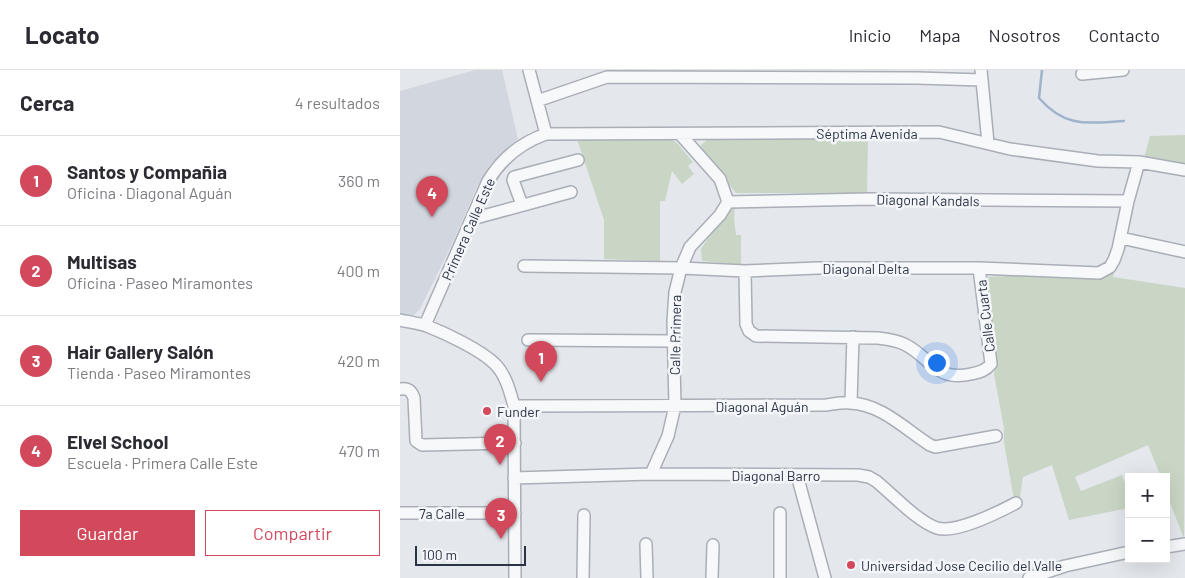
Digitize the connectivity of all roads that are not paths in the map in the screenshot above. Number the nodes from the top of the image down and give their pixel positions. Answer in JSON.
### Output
{"nodes":[{"id":1,"x":529,"y":70,"type":"edge"},
{"id":2,"x":631,"y":70,"type":"edge"},
{"id":3,"x":1123,"y":70,"type":"edge"},
{"id":4,"x":916,"y":74,"type":"edge"},
{"id":5,"x":1082,"y":74,"type":"dead end"},
{"id":6,"x":981,"y":75,"type":"edge"},
{"id":7,"x":607,"y":77,"type":"junction"},
{"id":8,"x":537,"y":101,"type":"junction"},
{"id":9,"x":546,"y":134,"type":"junction"},
{"id":10,"x":680,"y":134,"type":"junction"},
{"id":11,"x":988,"y":143,"type":"junction"},
{"id":12,"x":578,"y":160,"type":"dead end"},
{"id":13,"x":1139,"y":162,"type":"junction"},
{"id":14,"x":1185,"y":170,"type":"edge"},
{"id":15,"x":571,"y":192,"type":"dead end"},
{"id":16,"x":1128,"y":200,"type":"junction"},
{"id":17,"x":728,"y":202,"type":"junction"},
{"id":18,"x":522,"y":205,"type":"junction"},
{"id":19,"x":472,"y":219,"type":"junction"},
{"id":20,"x":1120,"y":238,"type":"junction"},
{"id":21,"x":1185,"y":252,"type":"edge"},
{"id":22,"x":524,"y":266,"type":"dead end"},
{"id":23,"x":681,"y":268,"type":"junction"},
{"id":24,"x":979,"y":268,"type":"junction"},
{"id":25,"x":746,"y":271,"type":"junction"},
{"id":26,"x":400,"y":320,"type":"edge"},
{"id":27,"x":425,"y":325,"type":"junction"},
{"id":28,"x":853,"y":337,"type":"junction"},
{"id":29,"x":528,"y":340,"type":"dead end"},
{"id":30,"x":672,"y":341,"type":"junction"},
{"id":31,"x":400,"y":389,"type":"edge"},
{"id":32,"x":851,"y":402,"type":"junction"},
{"id":33,"x":514,"y":406,"type":"junction"},
{"id":34,"x":675,"y":406,"type":"junction"},
{"id":35,"x":996,"y":436,"type":"dead end"},
{"id":36,"x":515,"y":443,"type":"junction"},
{"id":37,"x":651,"y":474,"type":"junction"},
{"id":38,"x":796,"y":475,"type":"junction"},
{"id":39,"x":514,"y":478,"type":"junction"},
{"id":40,"x":1016,"y":503,"type":"dead end"},
{"id":41,"x":780,"y":512,"type":"dead end"},
{"id":42,"x":400,"y":513,"type":"edge"},
{"id":43,"x":515,"y":513,"type":"junction"},
{"id":44,"x":584,"y":515,"type":"dead end"},
{"id":45,"x":646,"y":544,"type":"dead end"},
{"id":46,"x":1185,"y":544,"type":"edge"},
{"id":47,"x":713,"y":545,"type":"dead end"},
{"id":48,"x":1170,"y":546,"type":"edge"},
{"id":49,"x":1125,"y":553,"type":"edge"},
{"id":50,"x":515,"y":578,"type":"edge"},
{"id":51,"x":583,"y":578,"type":"edge"},
{"id":52,"x":647,"y":578,"type":"edge"},
{"id":53,"x":712,"y":578,"type":"edge"},
{"id":54,"x":780,"y":578,"type":"edge"},
{"id":55,"x":825,"y":578,"type":"edge"},
{"id":56,"x":1029,"y":578,"type":"edge"}],
"edges":[{"from":1,"to":8,"type":"street"},
{"from":2,"to":7,"type":"street"},
{"from":3,"to":5,"type":"street"},
{"from":4,"to":6,"type":"street"},
{"from":4,"to":7,"type":"street"},
{"from":6,"to":11,"type":"street"},
{"from":7,"to":8,"type":"street"},
{"from":8,"to":9,"type":"street"},
{"from":9,"to":10,"type":"street","name":"Séptima Avenida"},
{"from":9,"to":19,"type":"street","name":"Primera Calle Este"},
{"from":10,"to":11,"type":"street","name":"Séptima Avenida"},
{"from":10,"to":17,"type":"street"},
{"from":11,"to":13,"type":"street","name":"Séptima Avenida"},
{"from":12,"to":18,"type":"street"},
{"from":13,"to":14,"type":"street","name":"Séptima Avenida"},
{"from":13,"to":16,"type":"street","name":"Diagonal Delta"},
{"from":15,"to":18,"type":"street"},
{"from":16,"to":17,"type":"street","name":"Diagonal Kandals"},
{"from":16,"to":20,"type":"street","name":"Diagonal Delta"},
{"from":17,"to":23,"type":"street","name":"Calle Primera"},
{"from":18,"to":19,"type":"street"},
{"from":19,"to":27,"type":"street","name":"Primera Calle Este"},
{"from":20,"to":21,"type":"street"},
{"from":20,"to":24,"type":"street","name":"Diagonal Delta"},
{"from":22,"to":23,"type":"street","name":"Diagonal Delta"},
{"from":23,"to":25,"type":"street","name":"Diagonal Delta"},
{"from":23,"to":30,"type":"street","name":"Calle Primera"},
{"from":24,"to":25,"type":"street","name":"Diagonal Delta"},
{"from":24,"to":28,"type":"street","name":"Calle Cuarta"},
{"from":25,"to":28,"type":"street"},
{"from":26,"to":27,"type":"street"},
{"from":27,"to":33,"type":"street"},
{"from":28,"to":32,"type":"street"},
{"from":29,"to":30,"type":"street"},
{"from":30,"to":34,"type":"street","name":"Calle Primera"},
{"from":31,"to":36,"type":"street"},
{"from":32,"to":34,"type":"street","name":"Diagonal Aguán"},
{"from":32,"to":35,"type":"street","name":"Diagonal Aguán"},
{"from":33,"to":34,"type":"street","name":"Diagonal Aguán"},
{"from":33,"to":36,"type":"street"},
{"from":34,"to":37,"type":"street","name":"Calle Primera"},
{"from":36,"to":39,"type":"street"},
{"from":37,"to":38,"type":"street","name":"Diagonal Barro"},
{"from":37,"to":39,"type":"street","name":"Diagonal Barro"},
{"from":38,"to":40,"type":"street","name":"Diagonal Barro"},
{"from":38,"to":55,"type":"street"},
{"from":39,"to":43,"type":"street"},
{"from":41,"to":54,"type":"street"},
{"from":42,"to":43,"type":"street","name":"7a Calle"},
{"from":43,"to":50,"type":"street"},
{"from":44,"to":51,"type":"street"},
{"from":45,"to":52,"type":"street"},
{"from":46,"to":48,"type":"street"},
{"from":47,"to":53,"type":"street"},
{"from":49,"to":56,"type":"street"}]}
